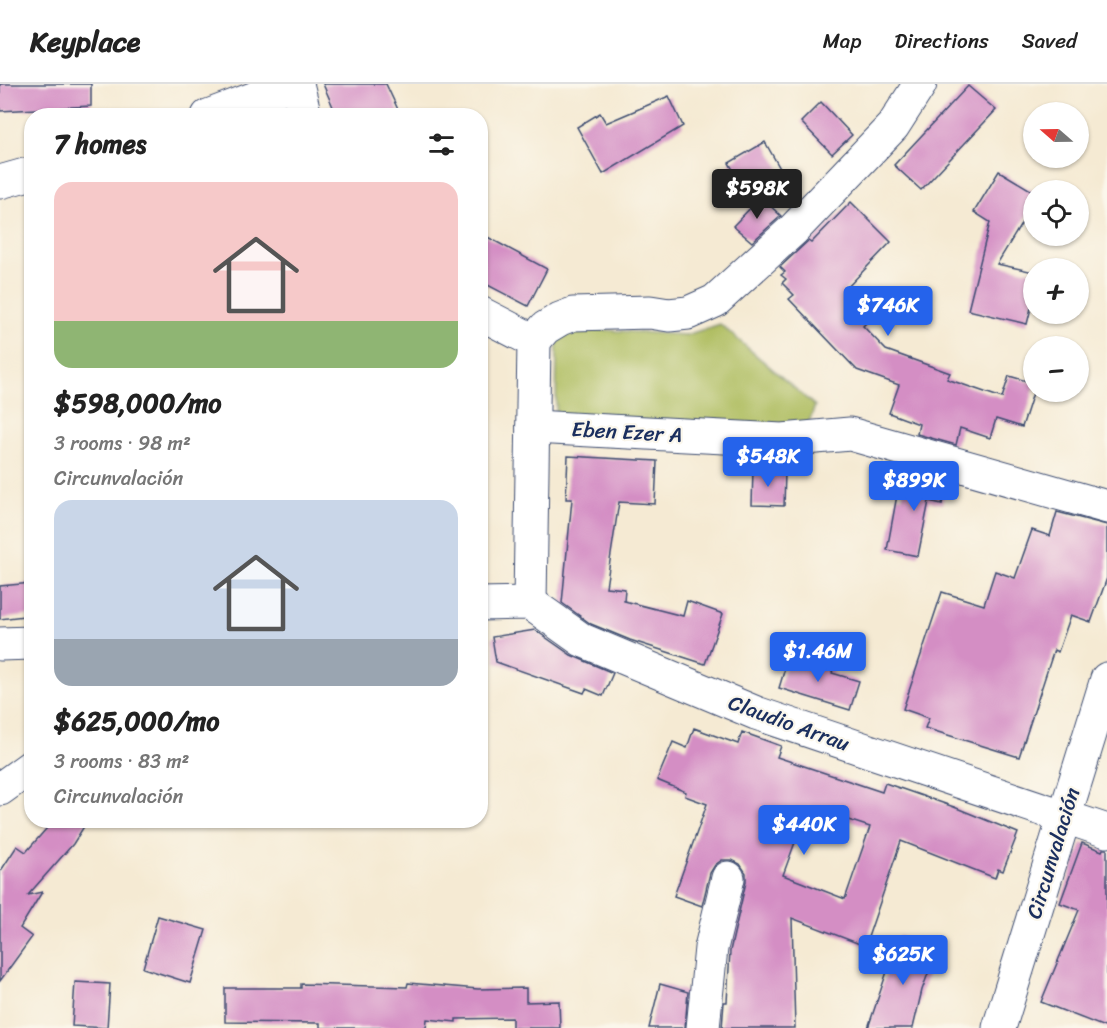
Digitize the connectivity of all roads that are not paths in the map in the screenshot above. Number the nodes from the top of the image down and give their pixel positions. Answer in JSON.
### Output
{"nodes":[{"id":1,"x":292,"y":84,"type":"edge"},
{"id":2,"x":297,"y":84,"type":"edge"},
{"id":3,"x":920,"y":84,"type":"edge"},
{"id":4,"x":229,"y":108,"type":"edge"},
{"id":5,"x":303,"y":108,"type":"edge"},
{"id":6,"x":24,"y":176,"type":"edge"},
{"id":7,"x":0,"y":183,"type":"edge"},
{"id":8,"x":24,"y":184,"type":"edge"},
{"id":9,"x":488,"y":317,"type":"edge"},
{"id":10,"x":534,"y":341,"type":"junction"},
{"id":11,"x":533,"y":427,"type":"junction"},
{"id":12,"x":1107,"y":507,"type":"edge"},
{"id":13,"x":530,"y":603,"type":"junction"},
{"id":14,"x":488,"y":604,"type":"edge"},
{"id":15,"x":24,"y":643,"type":"edge"},
{"id":16,"x":0,"y":644,"type":"edge"},
{"id":17,"x":1107,"y":679,"type":"edge"},
{"id":18,"x":24,"y":772,"type":"edge"},
{"id":19,"x":0,"y":789,"type":"edge"},
{"id":20,"x":1064,"y":816,"type":"junction"},
{"id":21,"x":1107,"y":831,"type":"edge"},
{"id":22,"x":728,"y":878,"type":"dead end"},
{"id":23,"x":703,"y":1028,"type":"edge"},
{"id":24,"x":999,"y":1028,"type":"edge"}],
"edges":[{"from":1,"to":4,"type":"street"},
{"from":2,"to":5,"type":"street"},
{"from":3,"to":10,"type":"street"},
{"from":6,"to":7,"type":"street"},
{"from":7,"to":8,"type":"street"},
{"from":9,"to":10,"type":"street"},
{"from":10,"to":11,"type":"street"},
{"from":11,"to":12,"type":"street","name":"Eben Ezer A"},
{"from":11,"to":13,"type":"street"},
{"from":13,"to":14,"type":"street"},
{"from":13,"to":20,"type":"street","name":"Claudio Arrau"},
{"from":15,"to":16,"type":"street"},
{"from":17,"to":20,"type":"street","name":"Circunvalación"},
{"from":18,"to":19,"type":"street"},
{"from":20,"to":21,"type":"street","name":"Claudio Arrau"},
{"from":20,"to":24,"type":"street","name":"Circunvalación"},
{"from":22,"to":23,"type":"street"}]}
